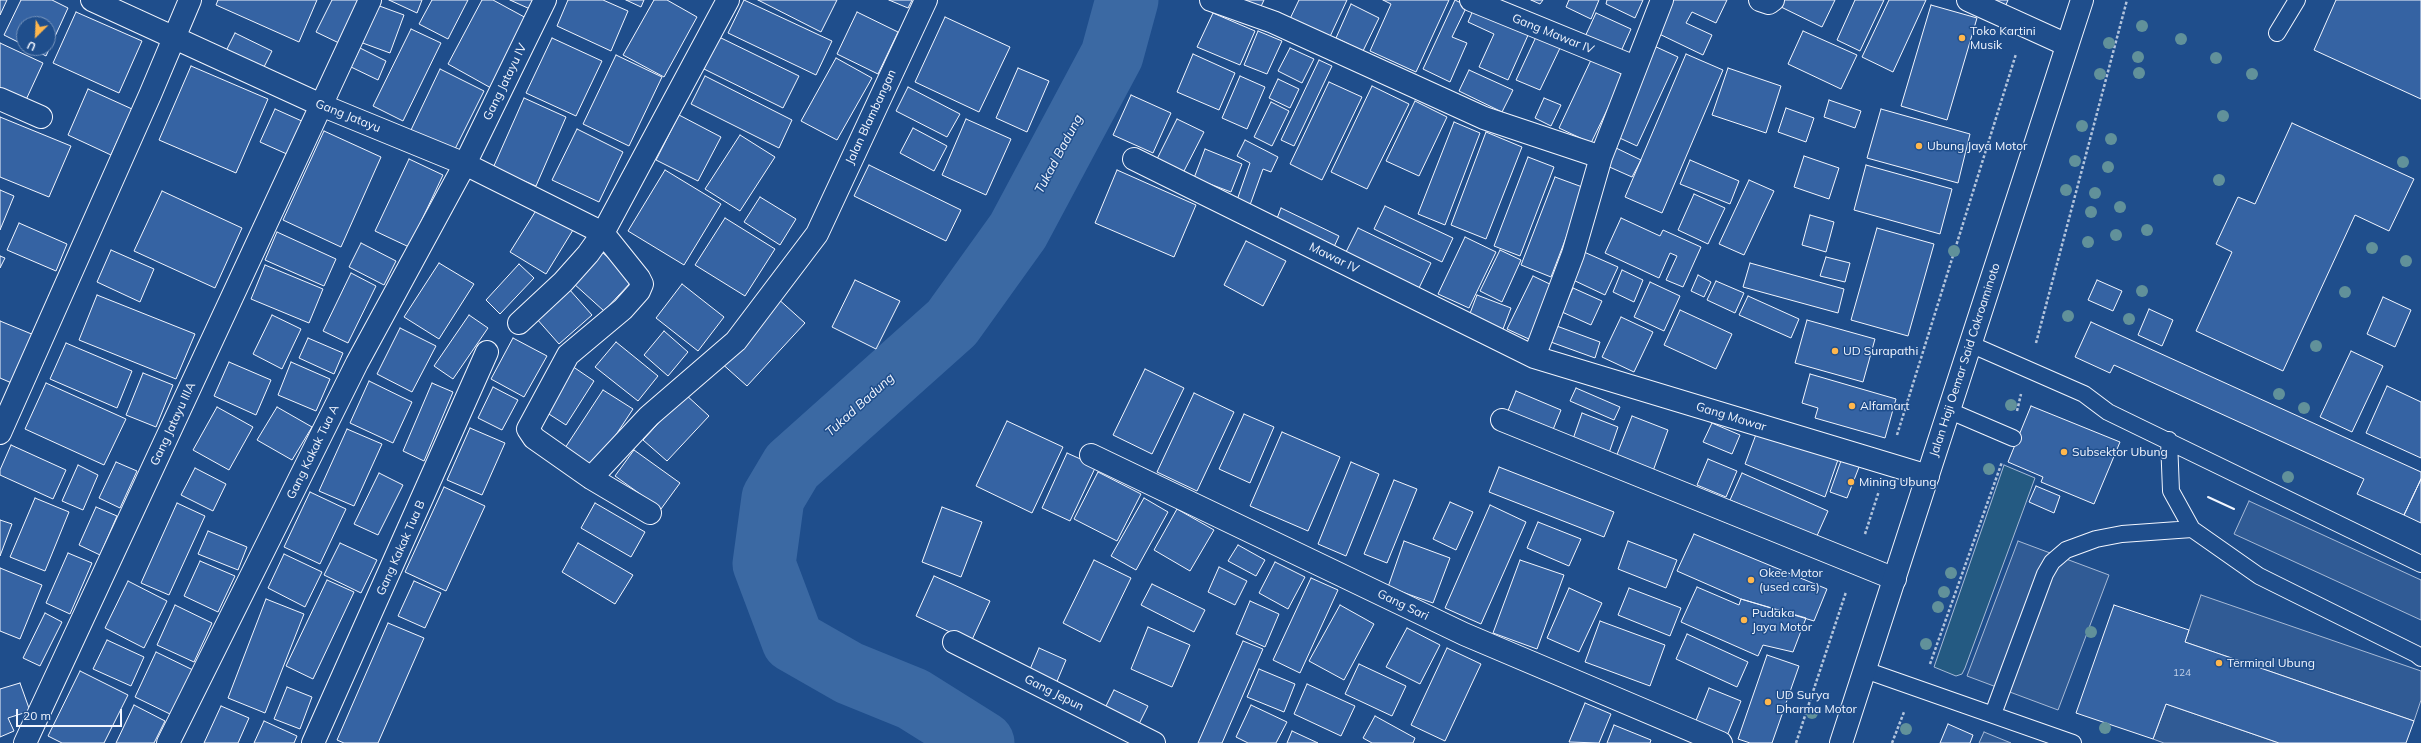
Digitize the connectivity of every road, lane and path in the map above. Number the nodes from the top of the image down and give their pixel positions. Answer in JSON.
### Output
{"nodes":[{"id":1,"x":92,"y":0,"type":"edge"},
{"id":2,"x":190,"y":0,"type":"edge"},
{"id":3,"x":370,"y":0,"type":"edge"},
{"id":4,"x":545,"y":0,"type":"edge"},
{"id":5,"x":728,"y":0,"type":"edge"},
{"id":6,"x":926,"y":0,"type":"edge"},
{"id":7,"x":1211,"y":0,"type":"edge"},
{"id":8,"x":1470,"y":0,"type":"edge"},
{"id":9,"x":1662,"y":0,"type":"edge"},
{"id":10,"x":1760,"y":0,"type":"edge"},
{"id":11,"x":1773,"y":0,"type":"edge"},
{"id":12,"x":1968,"y":0,"type":"edge"},
{"id":13,"x":2082,"y":0,"type":"edge"},
{"id":14,"x":2127,"y":0,"type":"edge"},
{"id":15,"x":2297,"y":0,"type":"edge"},
{"id":16,"x":2024,"y":26,"type":"junction"},
{"id":17,"x":2277,"y":33,"type":"dead end"},
{"id":18,"x":172,"y":38,"type":"junction"},
{"id":19,"x":2067,"y":45,"type":"junction"},
{"id":20,"x":1635,"y":67,"type":"junction"},
{"id":21,"x":0,"y":99,"type":"edge"},
{"id":22,"x":321,"y":105,"type":"junction"},
{"id":23,"x":41,"y":117,"type":"dead end"},
{"id":24,"x":1601,"y":158,"type":"junction"},
{"id":25,"x":1134,"y":159,"type":"dead end"},
{"id":26,"x":466,"y":164,"type":"junction"},
{"id":27,"x":603,"y":233,"type":"junction"},
{"id":28,"x":519,"y":324,"type":"dead end"},
{"id":29,"x":1970,"y":344,"type":"junction"},
{"id":30,"x":487,"y":352,"type":"dead end"},
{"id":31,"x":1534,"y":357,"type":"junction"},
{"id":32,"x":2027,"y":369,"type":"junction"},
{"id":33,"x":1950,"y":411,"type":"junction"},
{"id":34,"x":1502,"y":420,"type":"dead end"},
{"id":35,"x":0,"y":433,"type":"edge"},
{"id":36,"x":2012,"y":437,"type":"junction"},
{"id":37,"x":2169,"y":440,"type":"junction"},
{"id":38,"x":1091,"y":455,"type":"dead end"},
{"id":39,"x":1888,"y":464,"type":"junction"},
{"id":40,"x":1928,"y":476,"type":"junction"},
{"id":41,"x":591,"y":478,"type":"junction"},
{"id":42,"x":650,"y":513,"type":"dead end"},
{"id":43,"x":2192,"y":529,"type":"junction"},
{"id":44,"x":1856,"y":563,"type":"junction"},
{"id":45,"x":2421,"y":564,"type":"edge"},
{"id":46,"x":1895,"y":579,"type":"junction"},
{"id":47,"x":954,"y":642,"type":"dead end"},
{"id":48,"x":2421,"y":658,"type":"edge"},
{"id":49,"x":1865,"y":670,"type":"junction"},
{"id":50,"x":1922,"y":689,"type":"junction"},
{"id":51,"x":1993,"y":714,"type":"junction"},
{"id":52,"x":25,"y":743,"type":"edge"},
{"id":53,"x":168,"y":743,"type":"edge"},
{"id":54,"x":313,"y":743,"type":"edge"},
{"id":55,"x":1154,"y":743,"type":"edge"},
{"id":56,"x":1721,"y":743,"type":"edge"},
{"id":57,"x":1796,"y":743,"type":"edge"},
{"id":58,"x":1840,"y":743,"type":"edge"},
{"id":59,"x":2073,"y":743,"type":"edge"}],
"edges":[{"from":1,"to":18,"type":"main road","name":"Gang Jatayu"},
{"from":2,"to":18,"type":"main road"},
{"from":3,"to":22,"type":"main road","name":"Gang Jatayu IIIA"},
{"from":4,"to":26,"type":"main road","name":"Gang Jatayu IV"},
{"from":5,"to":27,"type":"main road"},
{"from":6,"to":41,"type":"main road","name":"Jalan Blambangan"},
{"from":7,"to":24,"type":"main road"},
{"from":8,"to":20,"type":"main road","name":"Gang Mawar IV"},
{"from":9,"to":20,"type":"main road"},
{"from":10,"to":11,"type":"main road"},
{"from":12,"to":16,"type":"main road"},
{"from":13,"to":19,"type":"main road","name":"Jalan Haji Oemar Said Cokroaminoto"},
{"from":14,"to":32,"type":"path"},
{"from":15,"to":17,"type":"lane"},
{"from":16,"to":19,"type":"main road"},
{"from":16,"to":39,"type":"path"},
{"from":18,"to":22,"type":"main road","name":"Gang Jatayu"},
{"from":18,"to":35,"type":"main road"},
{"from":19,"to":29,"type":"main road","name":"Jalan Haji Oemar Said Cokroaminoto"},
{"from":20,"to":24,"type":"main road"},
{"from":21,"to":23,"type":"main road"},
{"from":22,"to":26,"type":"main road","name":"Gang Jatayu"},
{"from":22,"to":52,"type":"main road","name":"Gang Jatayu IIIA"},
{"from":24,"to":31,"type":"main road"},
{"from":25,"to":31,"type":"main road","name":"Mawar IV"},
{"from":26,"to":27,"type":"main road","name":"Gang Jatayu"},
{"from":26,"to":53,"type":"main road","name":"Gang Kakak Tua A"},
{"from":27,"to":28,"type":"main road"},
{"from":27,"to":41,"type":"main road"},
{"from":29,"to":32,"type":"lane"},
{"from":29,"to":33,"type":"main road","name":"Jalan Haji Oemar Said Cokroaminoto"},
{"from":30,"to":54,"type":"main road","name":"Gang Kakak Tua B"},
{"from":31,"to":39,"type":"main road","name":"Gang Mawar"},
{"from":32,"to":36,"type":"path"},
{"from":32,"to":37,"type":"lane"},
{"from":33,"to":36,"type":"lane"},
{"from":33,"to":40,"type":"main road","name":"Jalan Haji Oemar Said Cokroaminoto"},
{"from":34,"to":44,"type":"main road"},
{"from":36,"to":50,"type":"path"},
{"from":37,"to":43,"type":"lane"},
{"from":37,"to":45,"type":"lane"},
{"from":38,"to":56,"type":"main road","name":"Gang Sari"},
{"from":39,"to":40,"type":"main road","name":"Gang Mawar"},
{"from":39,"to":44,"type":"path"},
{"from":40,"to":46,"type":"main road","name":"Jalan Haji Oemar Said Cokroaminoto"},
{"from":41,"to":42,"type":"main road"},
{"from":43,"to":48,"type":"lane"},
{"from":43,"to":51,"type":"lane"},
{"from":44,"to":46,"type":"main road"},
{"from":44,"to":57,"type":"path"},
{"from":46,"to":49,"type":"main road","name":"Jalan Haji Oemar Said Cokroaminoto"},
{"from":47,"to":55,"type":"main road","name":"Gang Jepun"},
{"from":49,"to":50,"type":"lane"},
{"from":49,"to":58,"type":"main road","name":"Jalan Haji Oemar Said Cokroaminoto"},
{"from":50,"to":51,"type":"lane"},
{"from":51,"to":59,"type":"lane"}]}
